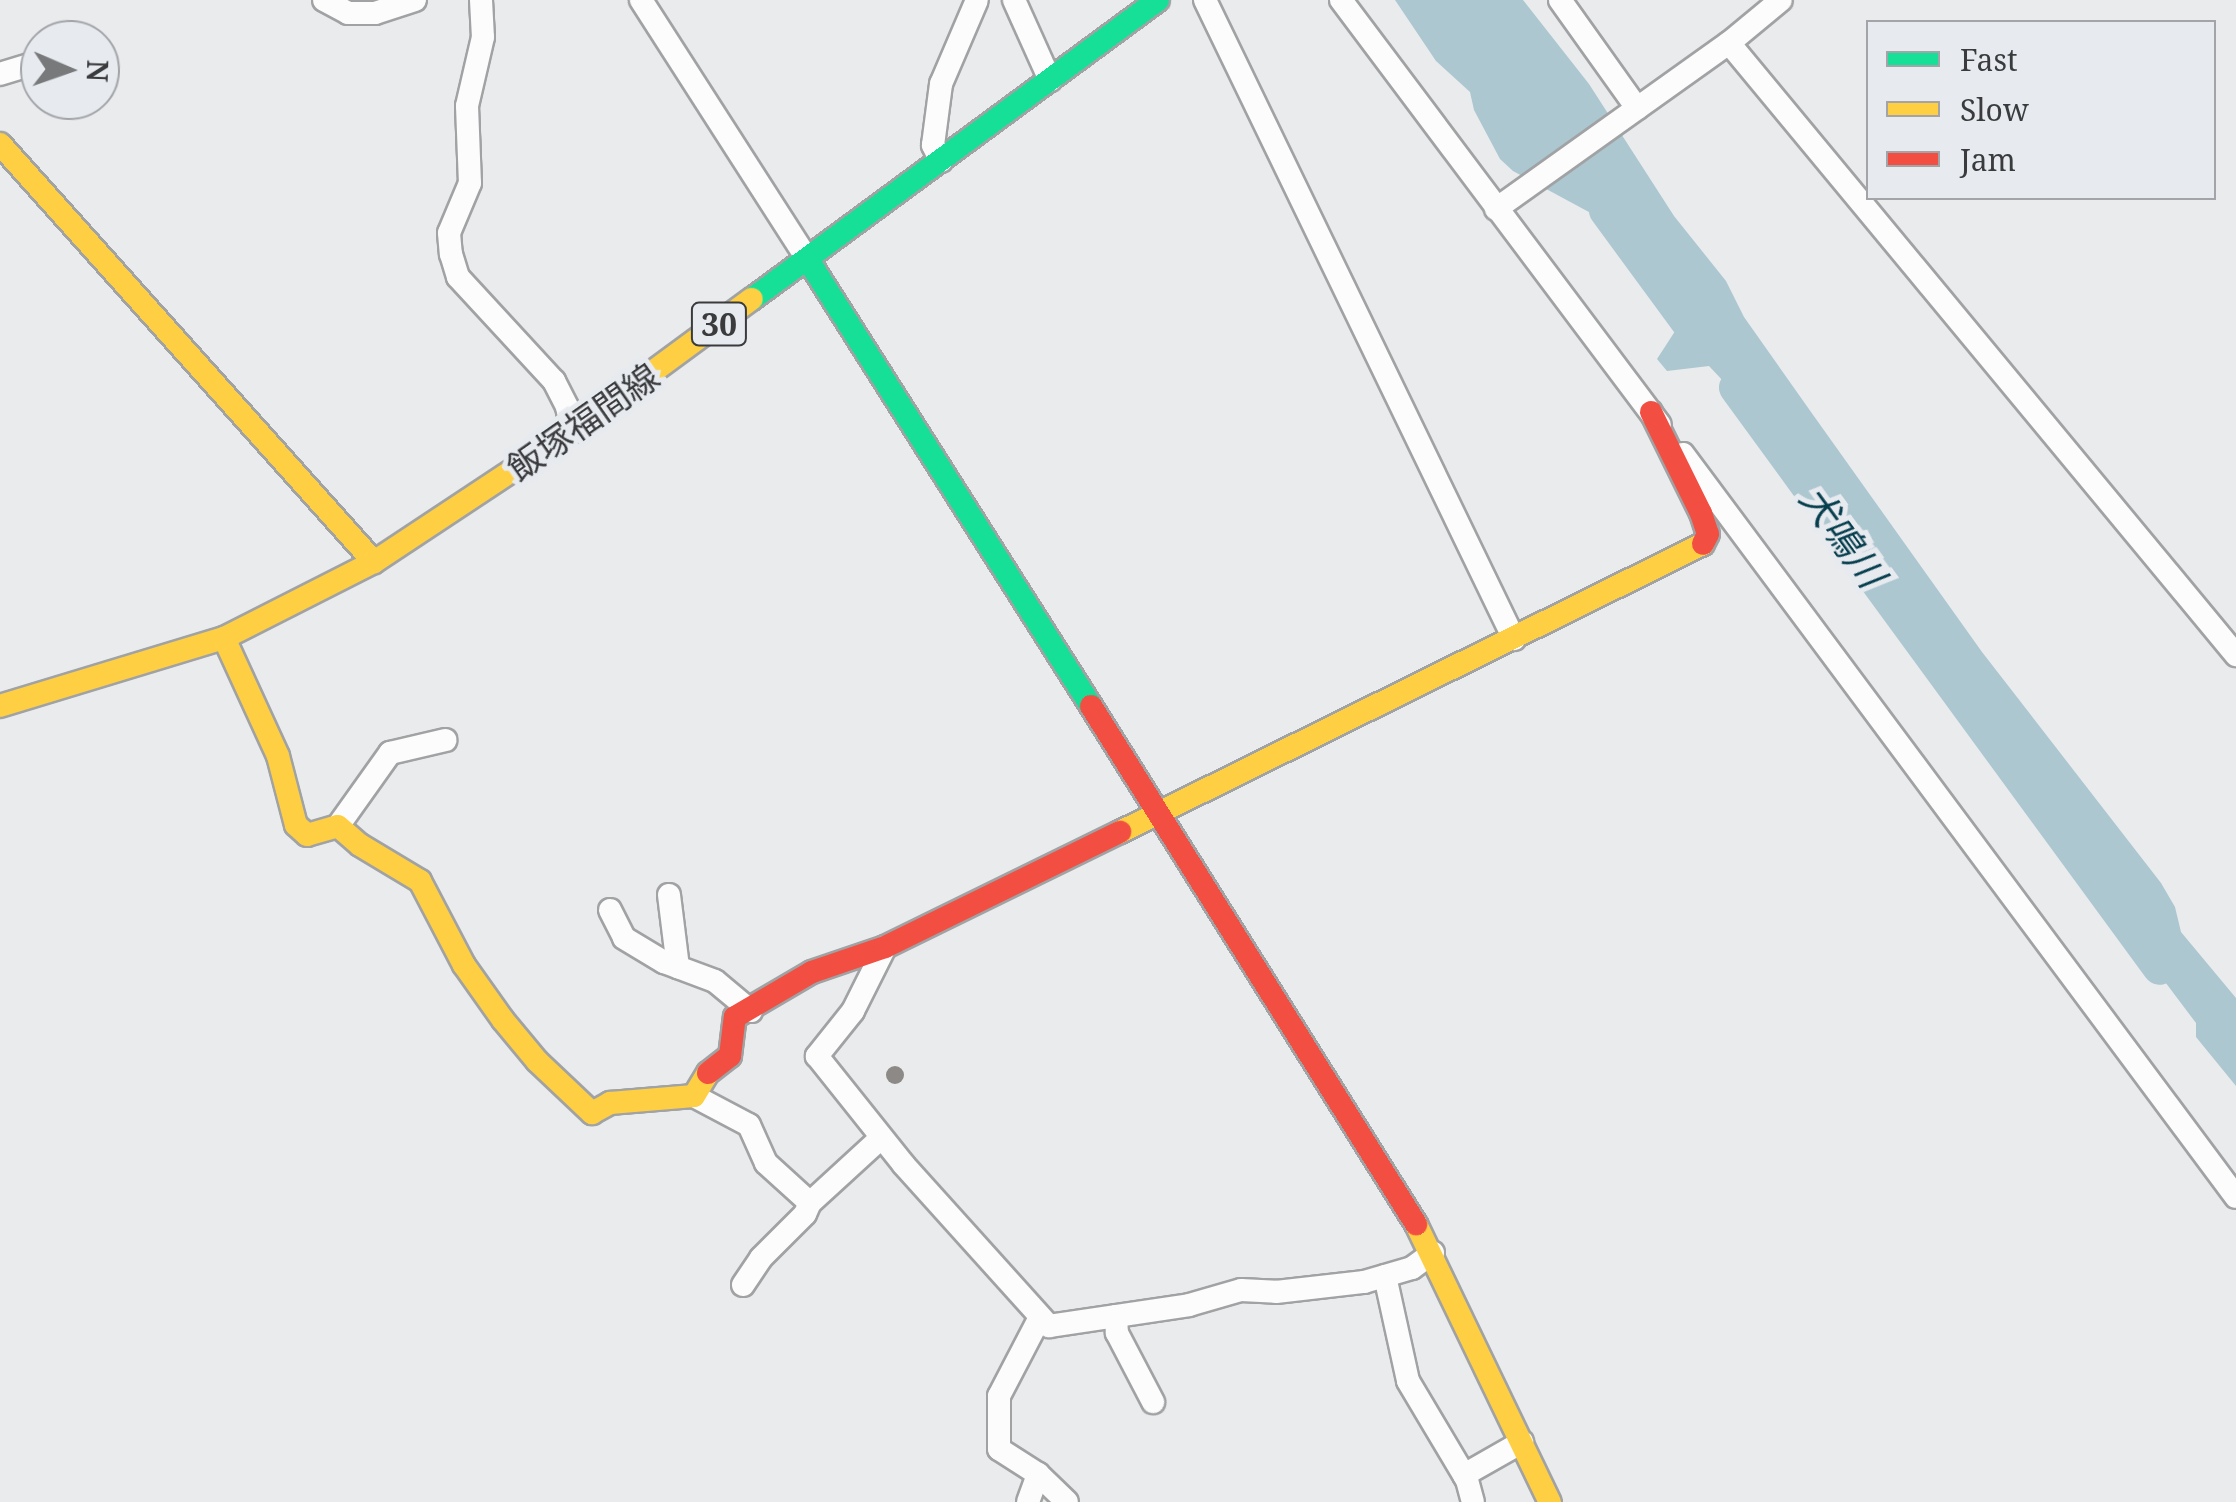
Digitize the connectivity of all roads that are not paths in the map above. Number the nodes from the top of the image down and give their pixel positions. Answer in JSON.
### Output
{"nodes":[{"id":1,"x":324,"y":0,"type":"edge"},
{"id":2,"x":415,"y":0,"type":"edge"},
{"id":3,"x":482,"y":0,"type":"edge"},
{"id":4,"x":641,"y":0,"type":"edge"},
{"id":5,"x":977,"y":0,"type":"edge"},
{"id":6,"x":1014,"y":0,"type":"edge"},
{"id":7,"x":1158,"y":0,"type":"edge"},
{"id":8,"x":1205,"y":0,"type":"edge"},
{"id":9,"x":1341,"y":0,"type":"edge"},
{"id":10,"x":1560,"y":0,"type":"edge"},
{"id":11,"x":1781,"y":0,"type":"edge"},
{"id":12,"x":1729,"y":43,"type":"junction"},
{"id":13,"x":1053,"y":78,"type":"junction"},
{"id":14,"x":1636,"y":108,"type":"junction"},
{"id":15,"x":0,"y":144,"type":"edge"},
{"id":16,"x":941,"y":161,"type":"junction"},
{"id":17,"x":1496,"y":209,"type":"junction"},
{"id":18,"x":808,"y":260,"type":"junction"},
{"id":19,"x":1650,"y":412,"type":"junction"},
{"id":20,"x":572,"y":431,"type":"junction"},
{"id":21,"x":374,"y":562,"type":"junction"},
{"id":22,"x":224,"y":638,"type":"junction"},
{"id":23,"x":1514,"y":639,"type":"junction"},
{"id":24,"x":2236,"y":655,"type":"edge"},
{"id":25,"x":0,"y":706,"type":"edge"},
{"id":26,"x":446,"y":740,"type":"dead end"},
{"id":27,"x":1157,"y":813,"type":"junction"},
{"id":28,"x":338,"y":826,"type":"junction"},
{"id":29,"x":669,"y":895,"type":"dead end"},
{"id":30,"x":610,"y":910,"type":"dead end"},
{"id":31,"x":885,"y":947,"type":"junction"},
{"id":32,"x":678,"y":967,"type":"junction"},
{"id":33,"x":751,"y":1011,"type":"junction"},
{"id":34,"x":694,"y":1096,"type":"junction"},
{"id":35,"x":881,"y":1138,"type":"junction"},
{"id":36,"x":2236,"y":1197,"type":"edge"},
{"id":37,"x":810,"y":1203,"type":"junction"},
{"id":38,"x":1433,"y":1254,"type":"junction"},
{"id":39,"x":1384,"y":1276,"type":"junction"},
{"id":40,"x":742,"y":1286,"type":"dead end"},
{"id":41,"x":1116,"y":1316,"type":"junction"},
{"id":42,"x":1038,"y":1320,"type":"junction"},
{"id":43,"x":1153,"y":1402,"type":"dead end"},
{"id":44,"x":1522,"y":1442,"type":"junction"},
{"id":45,"x":1038,"y":1474,"type":"junction"},
{"id":46,"x":1464,"y":1475,"type":"junction"},
{"id":47,"x":1028,"y":1502,"type":"edge"},
{"id":48,"x":1068,"y":1502,"type":"edge"},
{"id":49,"x":1473,"y":1502,"type":"edge"},
{"id":50,"x":1550,"y":1502,"type":"edge"}],
"edges":[{"from":1,"to":2,"type":"street"},
{"from":3,"to":20,"type":"street"},
{"from":4,"to":18,"type":"street"},
{"from":5,"to":16,"type":"street"},
{"from":6,"to":13,"type":"street"},
{"from":7,"to":13,"type":"street","name":"飯塚福間線","number":"30"},
{"from":8,"to":23,"type":"street"},
{"from":9,"to":17,"type":"street"},
{"from":10,"to":14,"type":"street"},
{"from":11,"to":12,"type":"street"},
{"from":12,"to":14,"type":"street"},
{"from":12,"to":24,"type":"street"},
{"from":13,"to":16,"type":"street","name":"飯塚福間線","number":"30"},
{"from":14,"to":17,"type":"street"},
{"from":15,"to":21,"type":"street"},
{"from":16,"to":18,"type":"street","name":"飯塚福間線","number":"30"},
{"from":17,"to":19,"type":"street"},
{"from":18,"to":20,"type":"street","name":"飯塚福間線","number":"30"},
{"from":18,"to":27,"type":"street"},
{"from":19,"to":23,"type":"street"},
{"from":19,"to":36,"type":"street"},
{"from":20,"to":21,"type":"street","name":"飯塚福間線","number":"30"},
{"from":21,"to":22,"type":"street","name":"飯塚福間線","number":"30"},
{"from":22,"to":25,"type":"street","name":"飯塚福間線","number":"30"},
{"from":22,"to":28,"type":"street"},
{"from":23,"to":27,"type":"street"},
{"from":26,"to":28,"type":"street"},
{"from":27,"to":31,"type":"street"},
{"from":27,"to":38,"type":"street"},
{"from":28,"to":34,"type":"street"},
{"from":29,"to":32,"type":"street"},
{"from":30,"to":32,"type":"street"},
{"from":31,"to":33,"type":"street"},
{"from":31,"to":35,"type":"street"},
{"from":32,"to":33,"type":"street"},
{"from":33,"to":34,"type":"street"},
{"from":34,"to":37,"type":"street"},
{"from":35,"to":37,"type":"street"},
{"from":35,"to":42,"type":"street"},
{"from":37,"to":40,"type":"street"},
{"from":38,"to":39,"type":"street"},
{"from":38,"to":44,"type":"street"},
{"from":39,"to":41,"type":"street"},
{"from":39,"to":46,"type":"street"},
{"from":41,"to":42,"type":"street"},
{"from":41,"to":43,"type":"street"},
{"from":42,"to":45,"type":"street"},
{"from":44,"to":46,"type":"street"},
{"from":44,"to":50,"type":"street"},
{"from":45,"to":47,"type":"street"},
{"from":45,"to":48,"type":"street"},
{"from":46,"to":49,"type":"street"}]}
